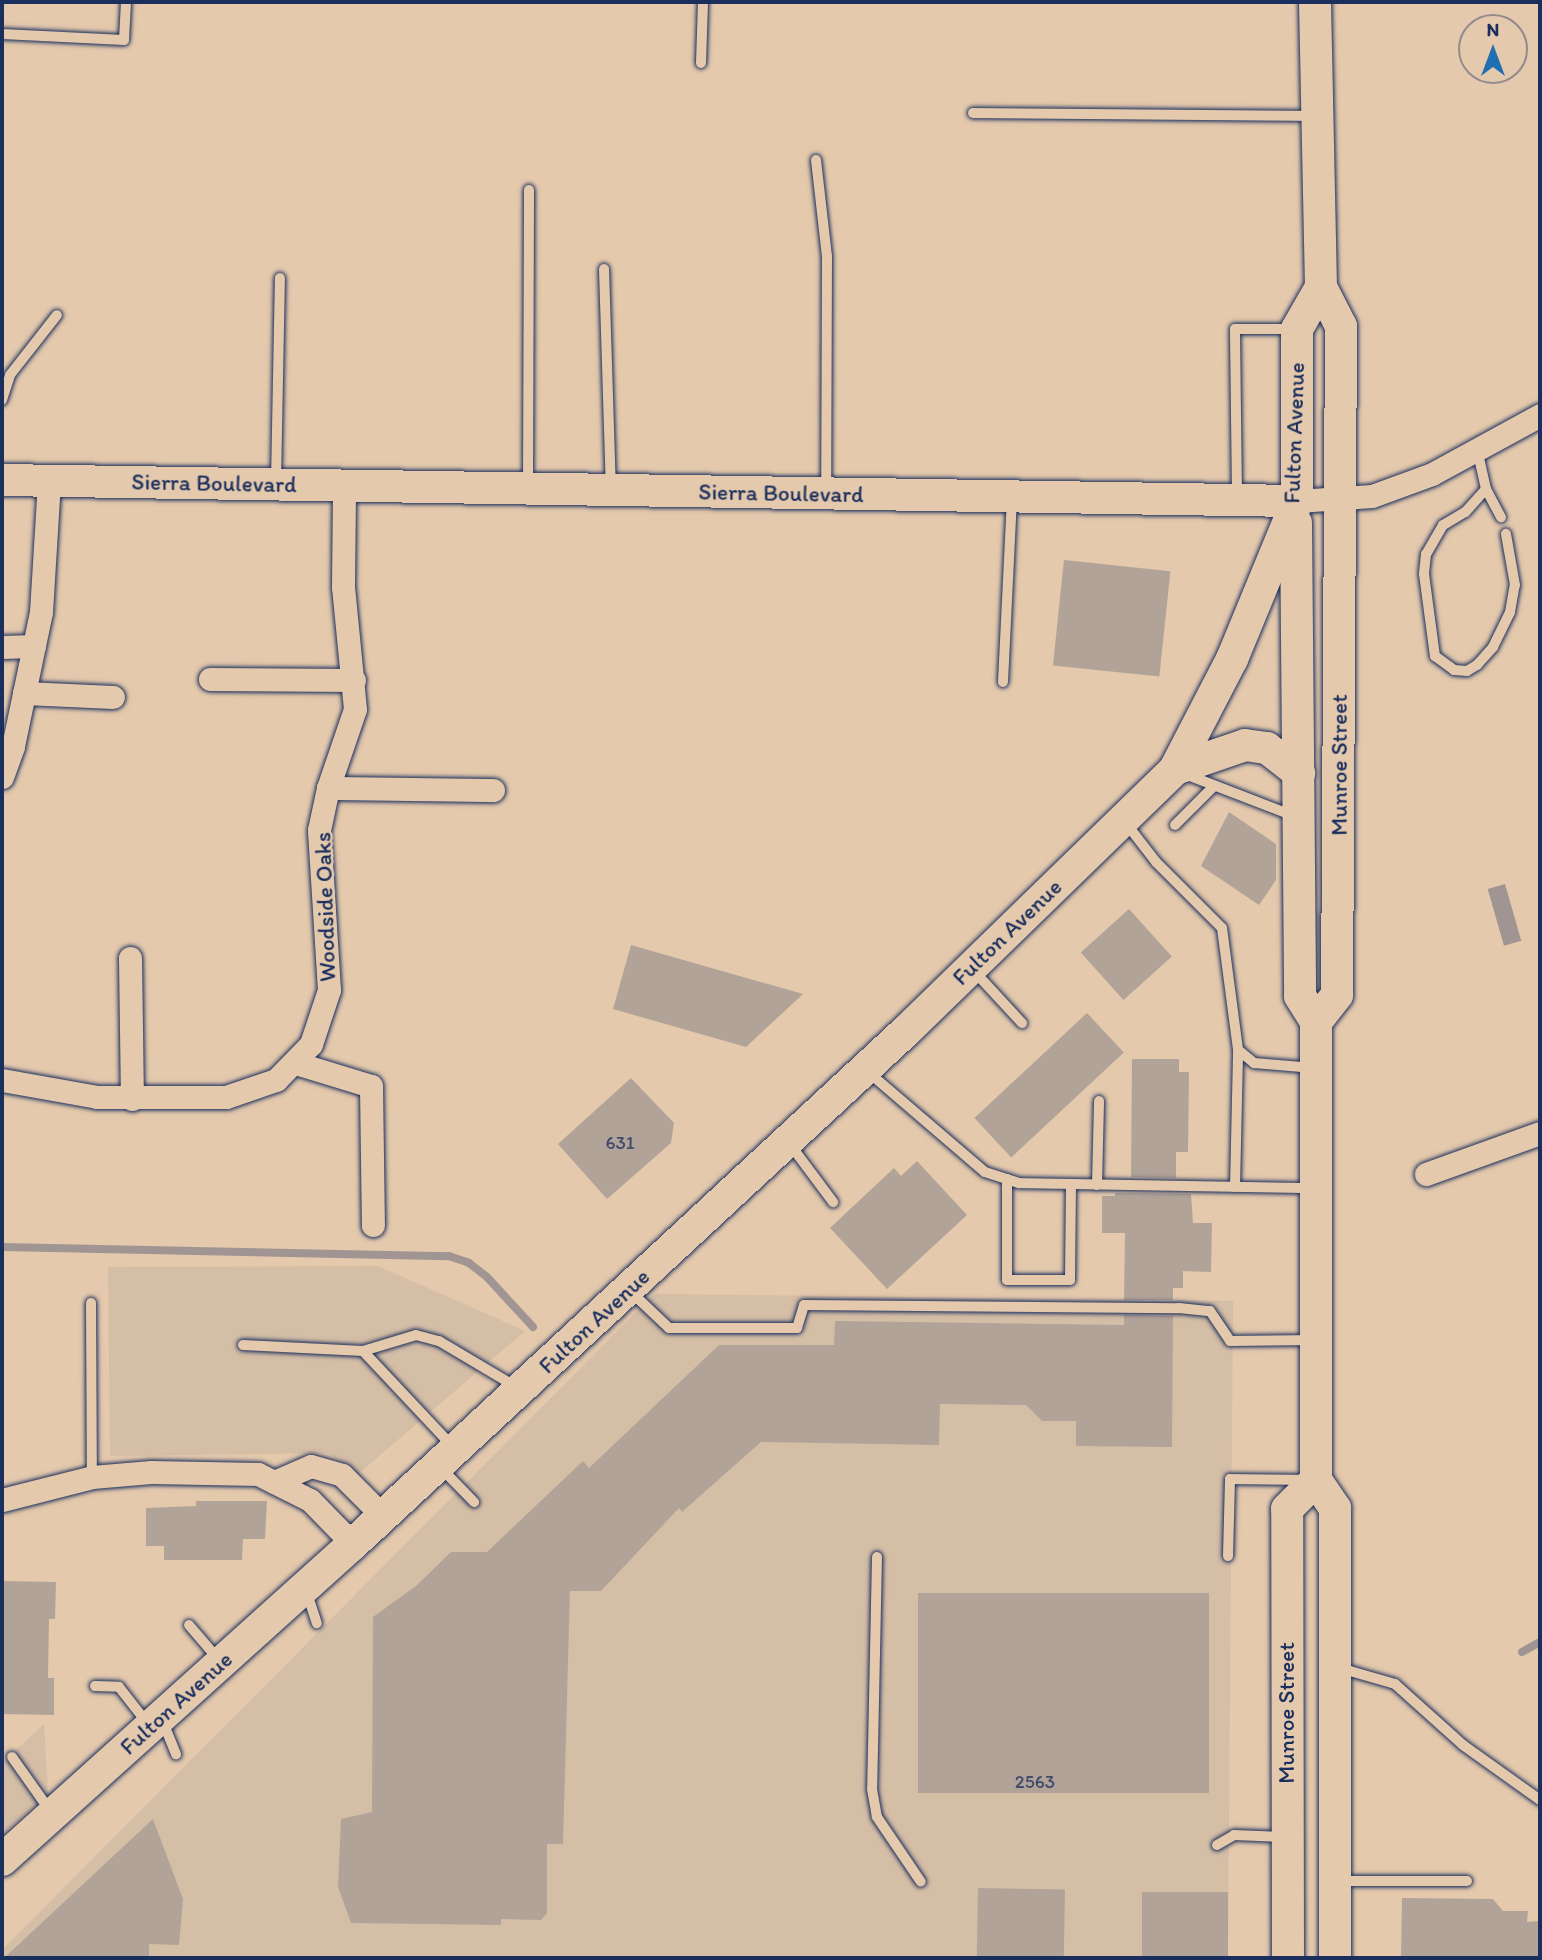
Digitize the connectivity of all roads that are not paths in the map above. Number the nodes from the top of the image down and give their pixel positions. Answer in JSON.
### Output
{"nodes":[{"id":1,"x":126,"y":2,"type":"edge"},
{"id":2,"x":703,"y":2,"type":"edge"},
{"id":3,"x":1315,"y":2,"type":"edge"},
{"id":4,"x":2,"y":34,"type":"edge"},
{"id":5,"x":701,"y":63,"type":"dead end"},
{"id":6,"x":974,"y":113,"type":"dead end"},
{"id":7,"x":1315,"y":116,"type":"junction"},
{"id":8,"x":816,"y":160,"type":"dead end"},
{"id":9,"x":529,"y":190,"type":"dead end"},
{"id":10,"x":604,"y":269,"type":"dead end"},
{"id":11,"x":280,"y":278,"type":"dead end"},
{"id":12,"x":1321,"y":287,"type":"junction"},
{"id":13,"x":57,"y":315,"type":"dead end"},
{"id":14,"x":1297,"y":329,"type":"junction"},
{"id":15,"x":2,"y":400,"type":"edge"},
{"id":16,"x":1540,"y":415,"type":"edge"},
{"id":17,"x":1477,"y":449,"type":"junction"},
{"id":18,"x":2,"y":480,"type":"edge"},
{"id":19,"x":49,"y":480,"type":"junction"},
{"id":20,"x":276,"y":484,"type":"junction"},
{"id":21,"x":344,"y":485,"type":"junction"},
{"id":22,"x":528,"y":488,"type":"junction"},
{"id":23,"x":1486,"y":489,"type":"junction"},
{"id":24,"x":611,"y":490,"type":"junction"},
{"id":25,"x":826,"y":494,"type":"junction"},
{"id":26,"x":1012,"y":498,"type":"junction"},
{"id":27,"x":1340,"y":500,"type":"junction"},
{"id":28,"x":1297,"y":501,"type":"junction"},
{"id":29,"x":1237,"y":503,"type":"junction"},
{"id":30,"x":1501,"y":517,"type":"dead end"},
{"id":31,"x":1506,"y":534,"type":"dead end"},
{"id":32,"x":34,"y":646,"type":"junction"},
{"id":33,"x":2,"y":647,"type":"edge"},
{"id":34,"x":210,"y":679,"type":"dead end"},
{"id":35,"x":354,"y":680,"type":"junction"},
{"id":36,"x":1003,"y":682,"type":"dead end"},
{"id":37,"x":24,"y":692,"type":"junction"},
{"id":38,"x":113,"y":697,"type":"dead end"},
{"id":39,"x":1175,"y":769,"type":"junction"},
{"id":40,"x":1299,"y":773,"type":"junction"},
{"id":41,"x":2,"y":776,"type":"edge"},
{"id":42,"x":1214,"y":786,"type":"junction"},
{"id":43,"x":328,"y":788,"type":"junction"},
{"id":44,"x":493,"y":790,"type":"dead end"},
{"id":45,"x":1300,"y":818,"type":"junction"},
{"id":46,"x":1123,"y":819,"type":"junction"},
{"id":47,"x":1175,"y":825,"type":"dead end"},
{"id":48,"x":130,"y":958,"type":"dead end"},
{"id":49,"x":971,"y":968,"type":"junction"},
{"id":50,"x":1316,"y":1022,"type":"junction"},
{"id":51,"x":1022,"y":1023,"type":"dead end"},
{"id":52,"x":1238,"y":1050,"type":"junction"},
{"id":53,"x":296,"y":1063,"type":"junction"},
{"id":54,"x":1317,"y":1068,"type":"junction"},
{"id":55,"x":865,"y":1069,"type":"junction"},
{"id":56,"x":2,"y":1080,"type":"edge"},
{"id":57,"x":132,"y":1099,"type":"junction"},
{"id":58,"x":1099,"y":1101,"type":"dead end"},
{"id":59,"x":1540,"y":1133,"type":"edge"},
{"id":60,"x":788,"y":1141,"type":"junction"},
{"id":61,"x":1426,"y":1174,"type":"dead end"},
{"id":62,"x":1007,"y":1179,"type":"junction"},
{"id":63,"x":1071,"y":1184,"type":"junction"},
{"id":64,"x":1097,"y":1185,"type":"junction"},
{"id":65,"x":1235,"y":1187,"type":"junction"},
{"id":66,"x":1317,"y":1188,"type":"junction"},
{"id":67,"x":833,"y":1202,"type":"dead end"},
{"id":68,"x":373,"y":1225,"type":"dead end"},
{"id":69,"x":628,"y":1289,"type":"junction"},
{"id":70,"x":91,"y":1303,"type":"dead end"},
{"id":71,"x":1316,"y":1340,"type":"junction"},
{"id":72,"x":243,"y":1345,"type":"dead end"},
{"id":73,"x":363,"y":1351,"type":"junction"},
{"id":74,"x":520,"y":1389,"type":"junction"},
{"id":75,"x":447,"y":1457,"type":"junction"},
{"id":76,"x":92,"y":1477,"type":"junction"},
{"id":77,"x":1316,"y":1480,"type":"junction"},
{"id":78,"x":274,"y":1482,"type":"junction"},
{"id":79,"x":2,"y":1500,"type":"edge"},
{"id":80,"x":474,"y":1502,"type":"dead end"},
{"id":81,"x":383,"y":1516,"type":"junction"},
{"id":82,"x":352,"y":1544,"type":"junction"},
{"id":83,"x":1227,"y":1556,"type":"dead end"},
{"id":84,"x":877,"y":1558,"type":"dead end"},
{"id":85,"x":305,"y":1587,"type":"junction"},
{"id":86,"x":317,"y":1623,"type":"dead end"},
{"id":87,"x":188,"y":1625,"type":"dead end"},
{"id":88,"x":222,"y":1662,"type":"junction"},
{"id":89,"x":1334,"y":1674,"type":"junction"},
{"id":90,"x":95,"y":1686,"type":"dead end"},
{"id":91,"x":155,"y":1722,"type":"junction"},
{"id":92,"x":176,"y":1755,"type":"dead end"},
{"id":93,"x":12,"y":1758,"type":"dead end"},
{"id":94,"x":1540,"y":1800,"type":"edge"},
{"id":95,"x":52,"y":1815,"type":"junction"},
{"id":96,"x":1286,"y":1837,"type":"junction"},
{"id":97,"x":1217,"y":1844,"type":"dead end"},
{"id":98,"x":2,"y":1860,"type":"edge"},
{"id":99,"x":1334,"y":1881,"type":"junction"},
{"id":100,"x":1467,"y":1881,"type":"dead end"},
{"id":101,"x":921,"y":1882,"type":"dead end"},
{"id":102,"x":1288,"y":1958,"type":"edge"},
{"id":103,"x":1335,"y":1958,"type":"edge"}],
"edges":[{"from":1,"to":4,"type":"lane"},
{"from":2,"to":5,"type":"lane"},
{"from":3,"to":7,"type":"street","name":"Fulton Avenue"},
{"from":6,"to":7,"type":"lane"},
{"from":7,"to":12,"type":"street","name":"Fulton Avenue"},
{"from":8,"to":25,"type":"lane"},
{"from":9,"to":22,"type":"lane"},
{"from":10,"to":24,"type":"lane"},
{"from":11,"to":20,"type":"lane"},
{"from":12,"to":14,"type":"street","name":"Fulton Avenue"},
{"from":12,"to":27,"type":"street","name":"Fulton Avenue"},
{"from":13,"to":15,"type":"lane"},
{"from":14,"to":28,"type":"street","name":"Fulton Avenue"},
{"from":14,"to":29,"type":"lane"},
{"from":16,"to":17,"type":"street","name":"Sierra Boulevard"},
{"from":17,"to":23,"type":"lane"},
{"from":17,"to":27,"type":"street","name":"Sierra Boulevard"},
{"from":18,"to":19,"type":"street","name":"Sierra Boulevard"},
{"from":19,"to":20,"type":"street","name":"Sierra Boulevard"},
{"from":19,"to":32,"type":"street"},
{"from":20,"to":21,"type":"street","name":"Sierra Boulevard"},
{"from":21,"to":22,"type":"street","name":"Sierra Boulevard"},
{"from":21,"to":35,"type":"street","name":"Woodside Oaks"},
{"from":22,"to":24,"type":"street","name":"Sierra Boulevard"},
{"from":23,"to":30,"type":"lane"},
{"from":23,"to":31,"type":"lane"},
{"from":24,"to":25,"type":"street","name":"Sierra Boulevard"},
{"from":25,"to":26,"type":"street","name":"Sierra Boulevard"},
{"from":26,"to":29,"type":"street","name":"Sierra Boulevard"},
{"from":26,"to":36,"type":"lane"},
{"from":27,"to":28,"type":"street","name":"Sierra Boulevard"},
{"from":27,"to":50,"type":"street","name":"Munroe Street"},
{"from":28,"to":29,"type":"street","name":"Sierra Boulevard"},
{"from":28,"to":39,"type":"street","name":"Fulton Avenue"},
{"from":28,"to":40,"type":"street","name":"Munroe Street"},
{"from":32,"to":33,"type":"street"},
{"from":32,"to":37,"type":"street"},
{"from":34,"to":35,"type":"street"},
{"from":35,"to":43,"type":"street","name":"Woodside Oaks"},
{"from":37,"to":38,"type":"street"},
{"from":37,"to":41,"type":"street"},
{"from":39,"to":40,"type":"street","name":"Fulton Avenue"},
{"from":39,"to":42,"type":"lane"},
{"from":39,"to":46,"type":"street","name":"Fulton Avenue"},
{"from":40,"to":45,"type":"street","name":"Munroe Street"},
{"from":42,"to":45,"type":"lane"},
{"from":42,"to":47,"type":"lane"},
{"from":43,"to":44,"type":"street"},
{"from":43,"to":53,"type":"street","name":"Woodside Oaks"},
{"from":45,"to":50,"type":"street","name":"Munroe Street"},
{"from":46,"to":49,"type":"street","name":"Fulton Avenue"},
{"from":46,"to":52,"type":"lane"},
{"from":48,"to":57,"type":"street"},
{"from":49,"to":51,"type":"lane"},
{"from":49,"to":55,"type":"street","name":"Fulton Avenue"},
{"from":50,"to":54,"type":"street","name":"Munroe Street"},
{"from":52,"to":54,"type":"lane"},
{"from":52,"to":65,"type":"lane"},
{"from":53,"to":57,"type":"street","name":"Woodside Oaks"},
{"from":53,"to":68,"type":"street"},
{"from":54,"to":66,"type":"street","name":"Munroe Street"},
{"from":55,"to":60,"type":"street","name":"Fulton Avenue"},
{"from":55,"to":62,"type":"lane"},
{"from":56,"to":57,"type":"street","name":"Woodside Oaks"},
{"from":58,"to":64,"type":"lane"},
{"from":59,"to":61,"type":"street"},
{"from":60,"to":67,"type":"lane"},
{"from":60,"to":69,"type":"street","name":"Fulton Avenue"},
{"from":62,"to":63,"type":"lane"},
{"from":62,"to":63,"type":"lane"},
{"from":63,"to":64,"type":"lane"},
{"from":64,"to":65,"type":"lane"},
{"from":65,"to":66,"type":"lane"},
{"from":66,"to":71,"type":"street","name":"Munroe Street"},
{"from":69,"to":71,"type":"lane"},
{"from":69,"to":74,"type":"street","name":"Fulton Avenue"},
{"from":70,"to":76,"type":"lane"},
{"from":71,"to":77,"type":"street","name":"Munroe Street"},
{"from":72,"to":73,"type":"lane"},
{"from":73,"to":74,"type":"lane"},
{"from":73,"to":75,"type":"lane"},
{"from":74,"to":75,"type":"street","name":"Fulton Avenue"},
{"from":75,"to":80,"type":"lane"},
{"from":75,"to":81,"type":"street","name":"Fulton Avenue"},
{"from":76,"to":78,"type":"street"},
{"from":76,"to":79,"type":"street"},
{"from":77,"to":83,"type":"lane"},
{"from":77,"to":89,"type":"street","name":"Munroe Street"},
{"from":77,"to":96,"type":"street","name":"Munroe Street"},
{"from":78,"to":81,"type":"street"},
{"from":78,"to":82,"type":"street"},
{"from":81,"to":82,"type":"street","name":"Fulton Avenue"},
{"from":82,"to":85,"type":"street","name":"Fulton Avenue"},
{"from":84,"to":101,"type":"lane"},
{"from":85,"to":86,"type":"lane"},
{"from":85,"to":88,"type":"street","name":"Fulton Avenue"},
{"from":87,"to":88,"type":"lane"},
{"from":88,"to":91,"type":"street","name":"Fulton Avenue"},
{"from":89,"to":94,"type":"lane"},
{"from":89,"to":99,"type":"street","name":"Munroe Street"},
{"from":90,"to":91,"type":"lane"},
{"from":91,"to":92,"type":"lane"},
{"from":91,"to":95,"type":"street","name":"Fulton Avenue"},
{"from":93,"to":95,"type":"lane"},
{"from":95,"to":98,"type":"street","name":"Fulton Avenue"},
{"from":96,"to":97,"type":"lane"},
{"from":96,"to":102,"type":"street","name":"Munroe Street"},
{"from":99,"to":100,"type":"lane"},
{"from":99,"to":103,"type":"street","name":"Munroe Street"}]}
